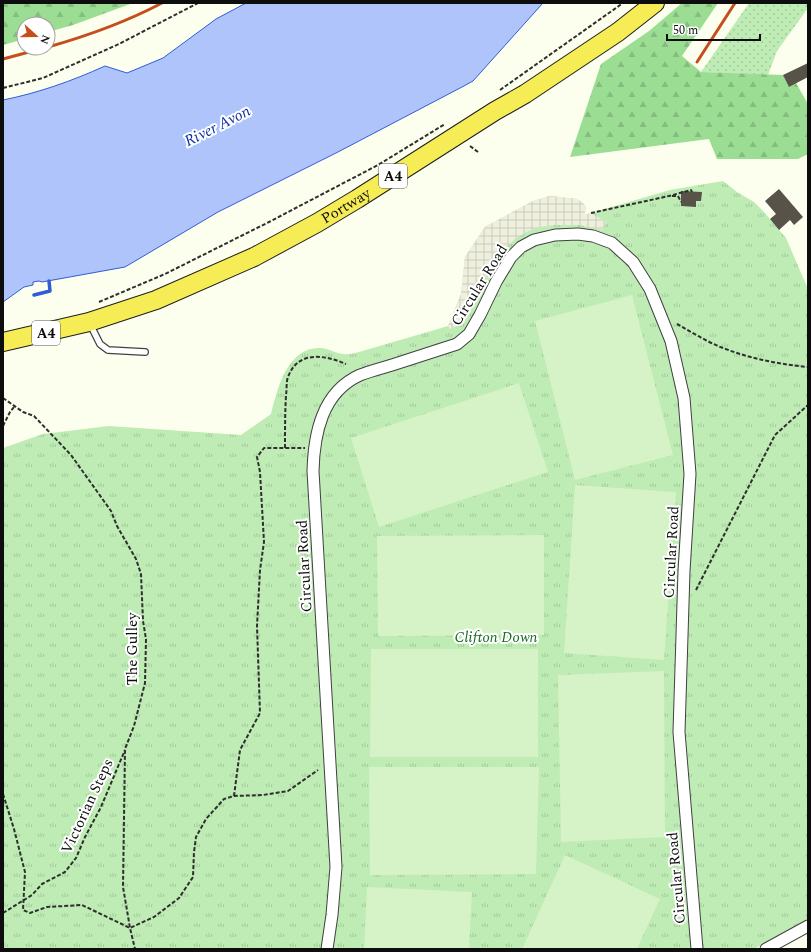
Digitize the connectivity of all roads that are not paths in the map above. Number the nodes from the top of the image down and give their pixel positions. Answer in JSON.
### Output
{"nodes":[{"id":1,"x":655,"y":3,"type":"edge"},
{"id":2,"x":89,"y":322,"type":"junction"},
{"id":3,"x":3,"y":342,"type":"edge"},
{"id":4,"x":145,"y":352,"type":"dead end"},
{"id":5,"x":808,"y":926,"type":"edge"},
{"id":6,"x":327,"y":949,"type":"edge"},
{"id":7,"x":697,"y":949,"type":"edge"},
{"id":8,"x":766,"y":949,"type":"edge"}],
"edges":[{"from":1,"to":2,"type":"highway","name":"Portway","number":"A4"},
{"from":2,"to":3,"type":"highway","name":"Portway","number":"A4"},
{"from":2,"to":4,"type":"lane"},
{"from":5,"to":8,"type":"street"},
{"from":6,"to":7,"type":"street","name":"Circular Road"}]}
